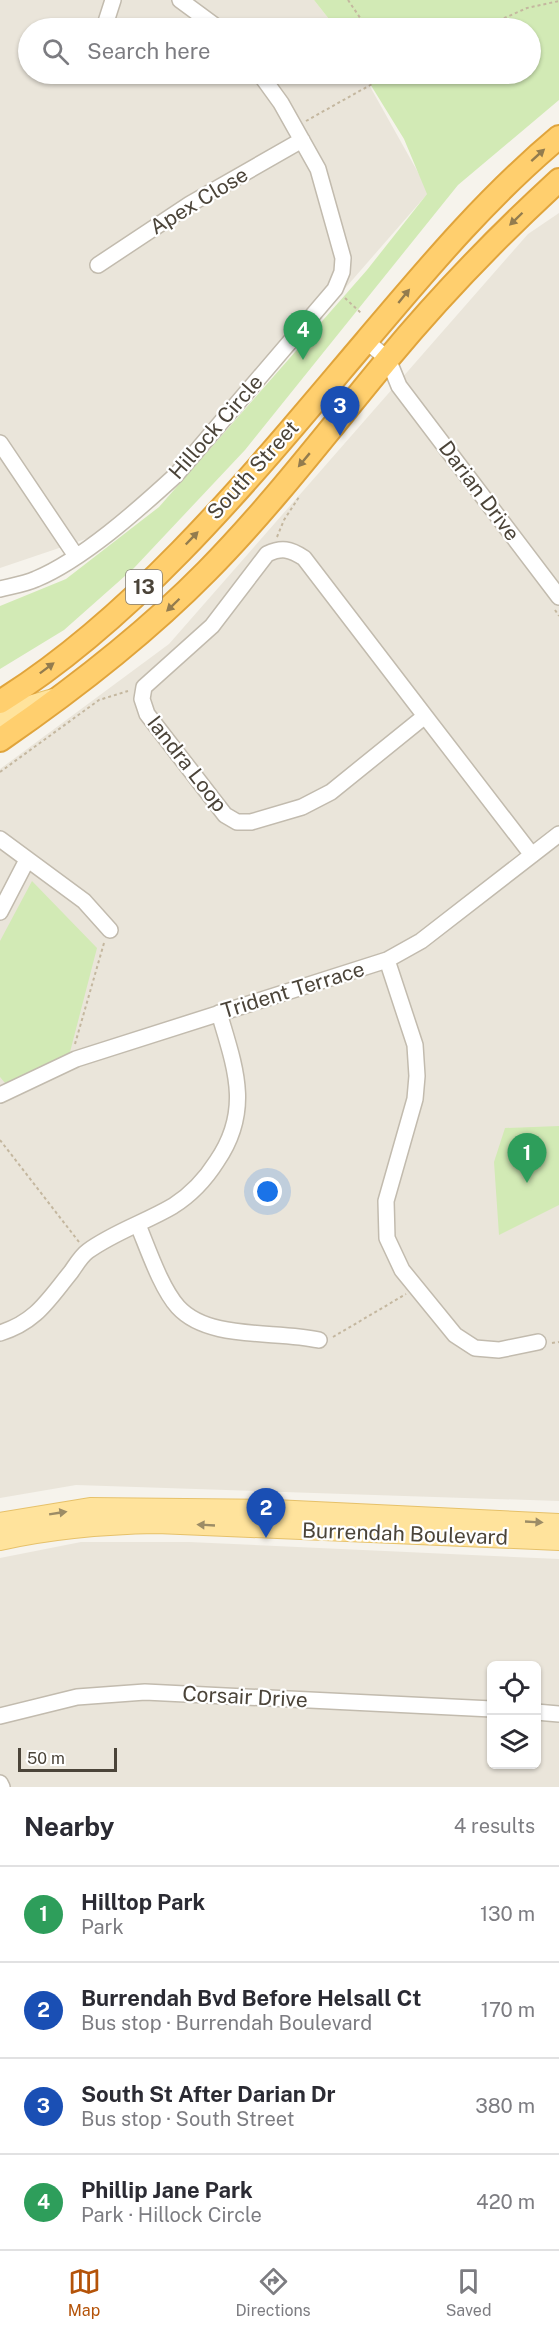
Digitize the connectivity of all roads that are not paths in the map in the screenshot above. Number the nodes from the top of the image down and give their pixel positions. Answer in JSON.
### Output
{"nodes":[{"id":1,"x":113,"y":0,"type":"edge"},
{"id":2,"x":180,"y":0,"type":"edge"},
{"id":3,"x":107,"y":18,"type":"edge"},
{"id":4,"x":204,"y":18,"type":"edge"},
{"id":5,"x":266,"y":84,"type":"edge"},
{"id":6,"x":299,"y":134,"type":"junction"},
{"id":7,"x":559,"y":137,"type":"edge"},
{"id":8,"x":559,"y":180,"type":"edge"},
{"id":9,"x":98,"y":265,"type":"dead end"},
{"id":10,"x":361,"y":347,"type":"junction"},
{"id":11,"x":382,"y":366,"type":"junction"},
{"id":12,"x":0,"y":443,"type":"edge"},
{"id":13,"x":76,"y":556,"type":"junction"},
{"id":14,"x":553,"y":577,"type":"edge"},
{"id":15,"x":0,"y":589,"type":"edge"},
{"id":16,"x":559,"y":597,"type":"edge"},
{"id":17,"x":62,"y":697,"type":"junction"},
{"id":18,"x":0,"y":702,"type":"edge"},
{"id":19,"x":425,"y":716,"type":"junction"},
{"id":20,"x":0,"y":721,"type":"edge"},
{"id":21,"x":0,"y":740,"type":"edge"},
{"id":22,"x":559,"y":834,"type":"edge"},
{"id":23,"x":0,"y":839,"type":"edge"},
{"id":24,"x":532,"y":855,"type":"junction"},
{"id":25,"x":27,"y":860,"type":"junction"},
{"id":26,"x":0,"y":912,"type":"edge"},
{"id":27,"x":110,"y":930,"type":"road end"},
{"id":28,"x":387,"y":960,"type":"junction"},
{"id":29,"x":219,"y":1013,"type":"junction"},
{"id":30,"x":0,"y":1095,"type":"edge"},
{"id":31,"x":138,"y":1225,"type":"junction"},
{"id":32,"x":0,"y":1333,"type":"edge"},
{"id":33,"x":319,"y":1340,"type":"road end"},
{"id":34,"x":538,"y":1342,"type":"dead end"},
{"id":35,"x":0,"y":1523,"type":"edge"},
{"id":36,"x":559,"y":1524,"type":"edge"},
{"id":37,"x":0,"y":1540,"type":"edge"},
{"id":38,"x":559,"y":1540,"type":"edge"},
{"id":39,"x":487,"y":1709,"type":"edge"},
{"id":40,"x":541,"y":1712,"type":"edge"},
{"id":41,"x":559,"y":1714,"type":"edge"},
{"id":42,"x":0,"y":1716,"type":"edge"},
{"id":43,"x":0,"y":1783,"type":"edge"},
{"id":44,"x":2,"y":1787,"type":"edge"}],
"edges":[{"from":1,"to":3,"type":"street"},
{"from":2,"to":4,"type":"street"},
{"from":5,"to":6,"type":"street","name":"Hillock Circle"},
{"from":6,"to":9,"type":"street","name":"Apex Close"},
{"from":6,"to":13,"type":"street","name":"Hillock Circle"},
{"from":10,"to":7,"type":"highway","name":"South Street","number":"13","one_way":true},
{"from":8,"to":11,"type":"highway","name":"South Street","number":"13","one_way":true},
{"from":10,"to":11,"type":"street","name":"Darian Drive"},
{"from":18,"to":10,"type":"highway","name":"South Street","number":"13","one_way":true},
{"from":11,"to":14,"type":"street","name":"Darian Drive"},
{"from":11,"to":17,"type":"highway","name":"South Street","number":"13","one_way":true},
{"from":12,"to":13,"type":"street"},
{"from":13,"to":15,"type":"street","name":"Hillock Circle"},
{"from":14,"to":16,"type":"street","name":"Darian Drive"},
{"from":17,"to":20,"type":"main road"},
{"from":17,"to":21,"type":"highway","name":"South Street","number":"13"},
{"from":19,"to":19,"type":"street","name":"Iandra Loop"},
{"from":19,"to":24,"type":"street","name":"Iandra Loop"},
{"from":22,"to":24,"type":"street","name":"Trident Terrace"},
{"from":23,"to":25,"type":"street"},
{"from":24,"to":28,"type":"street","name":"Trident Terrace"},
{"from":25,"to":26,"type":"street"},
{"from":25,"to":27,"type":"street"},
{"from":28,"to":29,"type":"street","name":"Trident Terrace"},
{"from":28,"to":34,"type":"street"},
{"from":29,"to":30,"type":"street","name":"Trident Terrace"},
{"from":29,"to":31,"type":"street"},
{"from":31,"to":32,"type":"street"},
{"from":31,"to":33,"type":"street"},
{"from":35,"to":36,"type":"main road","name":"Burrendah Boulevard","one_way":true},
{"from":38,"to":37,"type":"main road","name":"Burrendah Boulevard","one_way":true},
{"from":39,"to":42,"type":"street","name":"Corsair Drive"},
{"from":40,"to":41,"type":"street"},
{"from":43,"to":44,"type":"street"}]}
